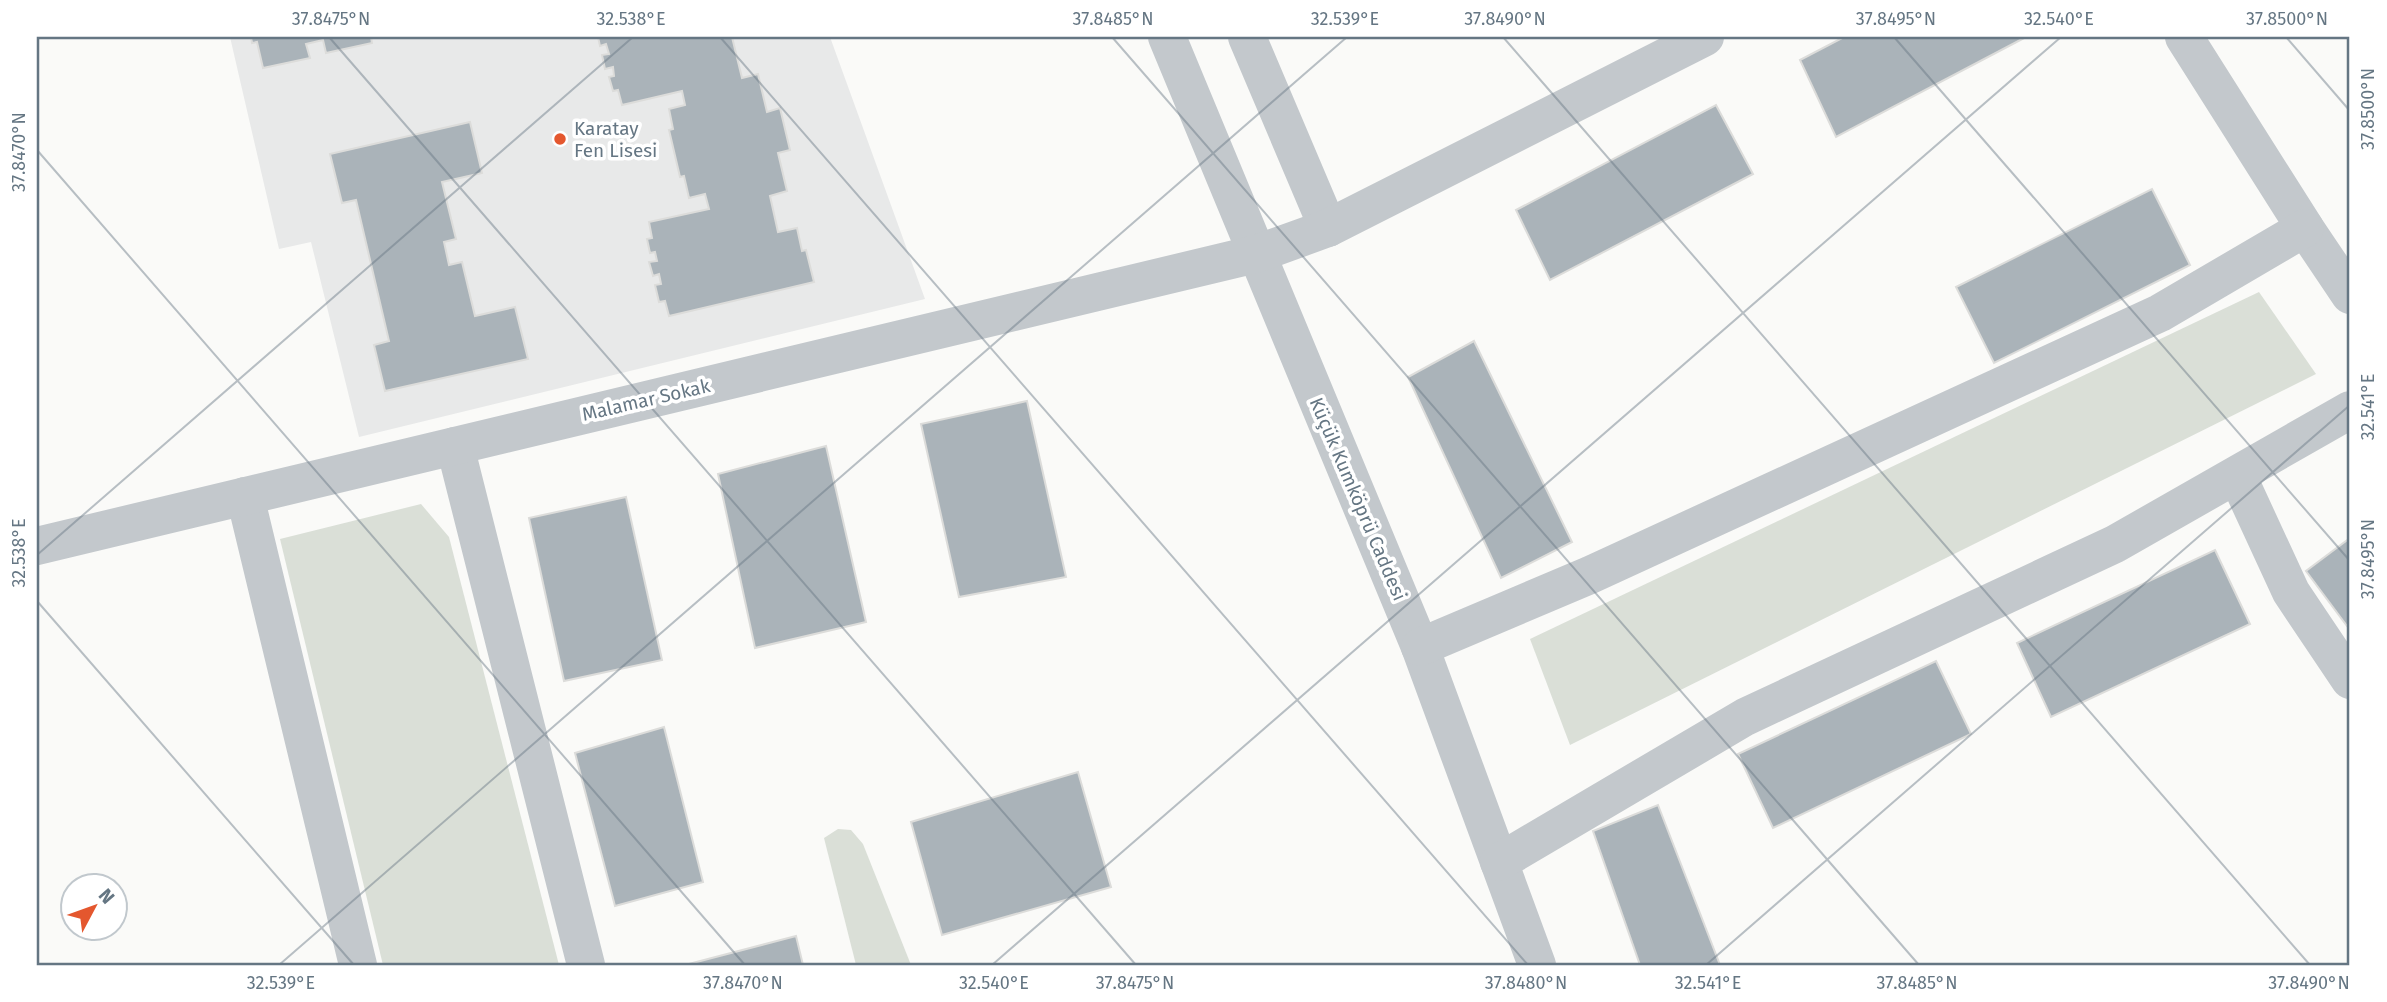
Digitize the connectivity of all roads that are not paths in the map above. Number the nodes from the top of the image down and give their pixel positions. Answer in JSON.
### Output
{"nodes":[{"id":1,"x":1167,"y":37,"type":"edge"},
{"id":2,"x":1247,"y":37,"type":"edge"},
{"id":3,"x":1705,"y":37,"type":"edge"},
{"id":4,"x":2183,"y":37,"type":"edge"},
{"id":5,"x":1328,"y":228,"type":"junction"},
{"id":6,"x":2305,"y":228,"type":"junction"},
{"id":7,"x":1256,"y":254,"type":"junction"},
{"id":8,"x":2350,"y":295,"type":"edge"},
{"id":9,"x":2349,"y":413,"type":"edge"},
{"id":10,"x":455,"y":446,"type":"junction"},
{"id":11,"x":2237,"y":475,"type":"junction"},
{"id":12,"x":245,"y":496,"type":"junction"},
{"id":13,"x":37,"y":546,"type":"edge"},
{"id":14,"x":1420,"y":647,"type":"junction"},
{"id":15,"x":2350,"y":680,"type":"edge"},
{"id":16,"x":1499,"y":862,"type":"junction"},
{"id":17,"x":358,"y":965,"type":"edge"},
{"id":18,"x":586,"y":965,"type":"edge"},
{"id":19,"x":1537,"y":965,"type":"edge"}],
"edges":[{"from":1,"to":7,"type":"street","name":"Küçük Kumköprü Caddesi"},
{"from":2,"to":5,"type":"street"},
{"from":3,"to":5,"type":"street","name":"Malamar Sokak"},
{"from":4,"to":6,"type":"street"},
{"from":5,"to":7,"type":"street","name":"Malamar Sokak"},
{"from":6,"to":8,"type":"street"},
{"from":6,"to":14,"type":"street"},
{"from":7,"to":10,"type":"street","name":"Malamar Sokak"},
{"from":7,"to":14,"type":"street","name":"Küçük Kumköprü Caddesi"},
{"from":9,"to":11,"type":"street"},
{"from":10,"to":12,"type":"street","name":"Malamar Sokak"},
{"from":10,"to":18,"type":"street"},
{"from":11,"to":15,"type":"street"},
{"from":11,"to":16,"type":"street"},
{"from":12,"to":13,"type":"street","name":"Malamar Sokak"},
{"from":12,"to":17,"type":"street"},
{"from":14,"to":16,"type":"street","name":"Küçük Kumköprü Caddesi"},
{"from":16,"to":19,"type":"street","name":"Küçük Kumköprü Caddesi"}]}
